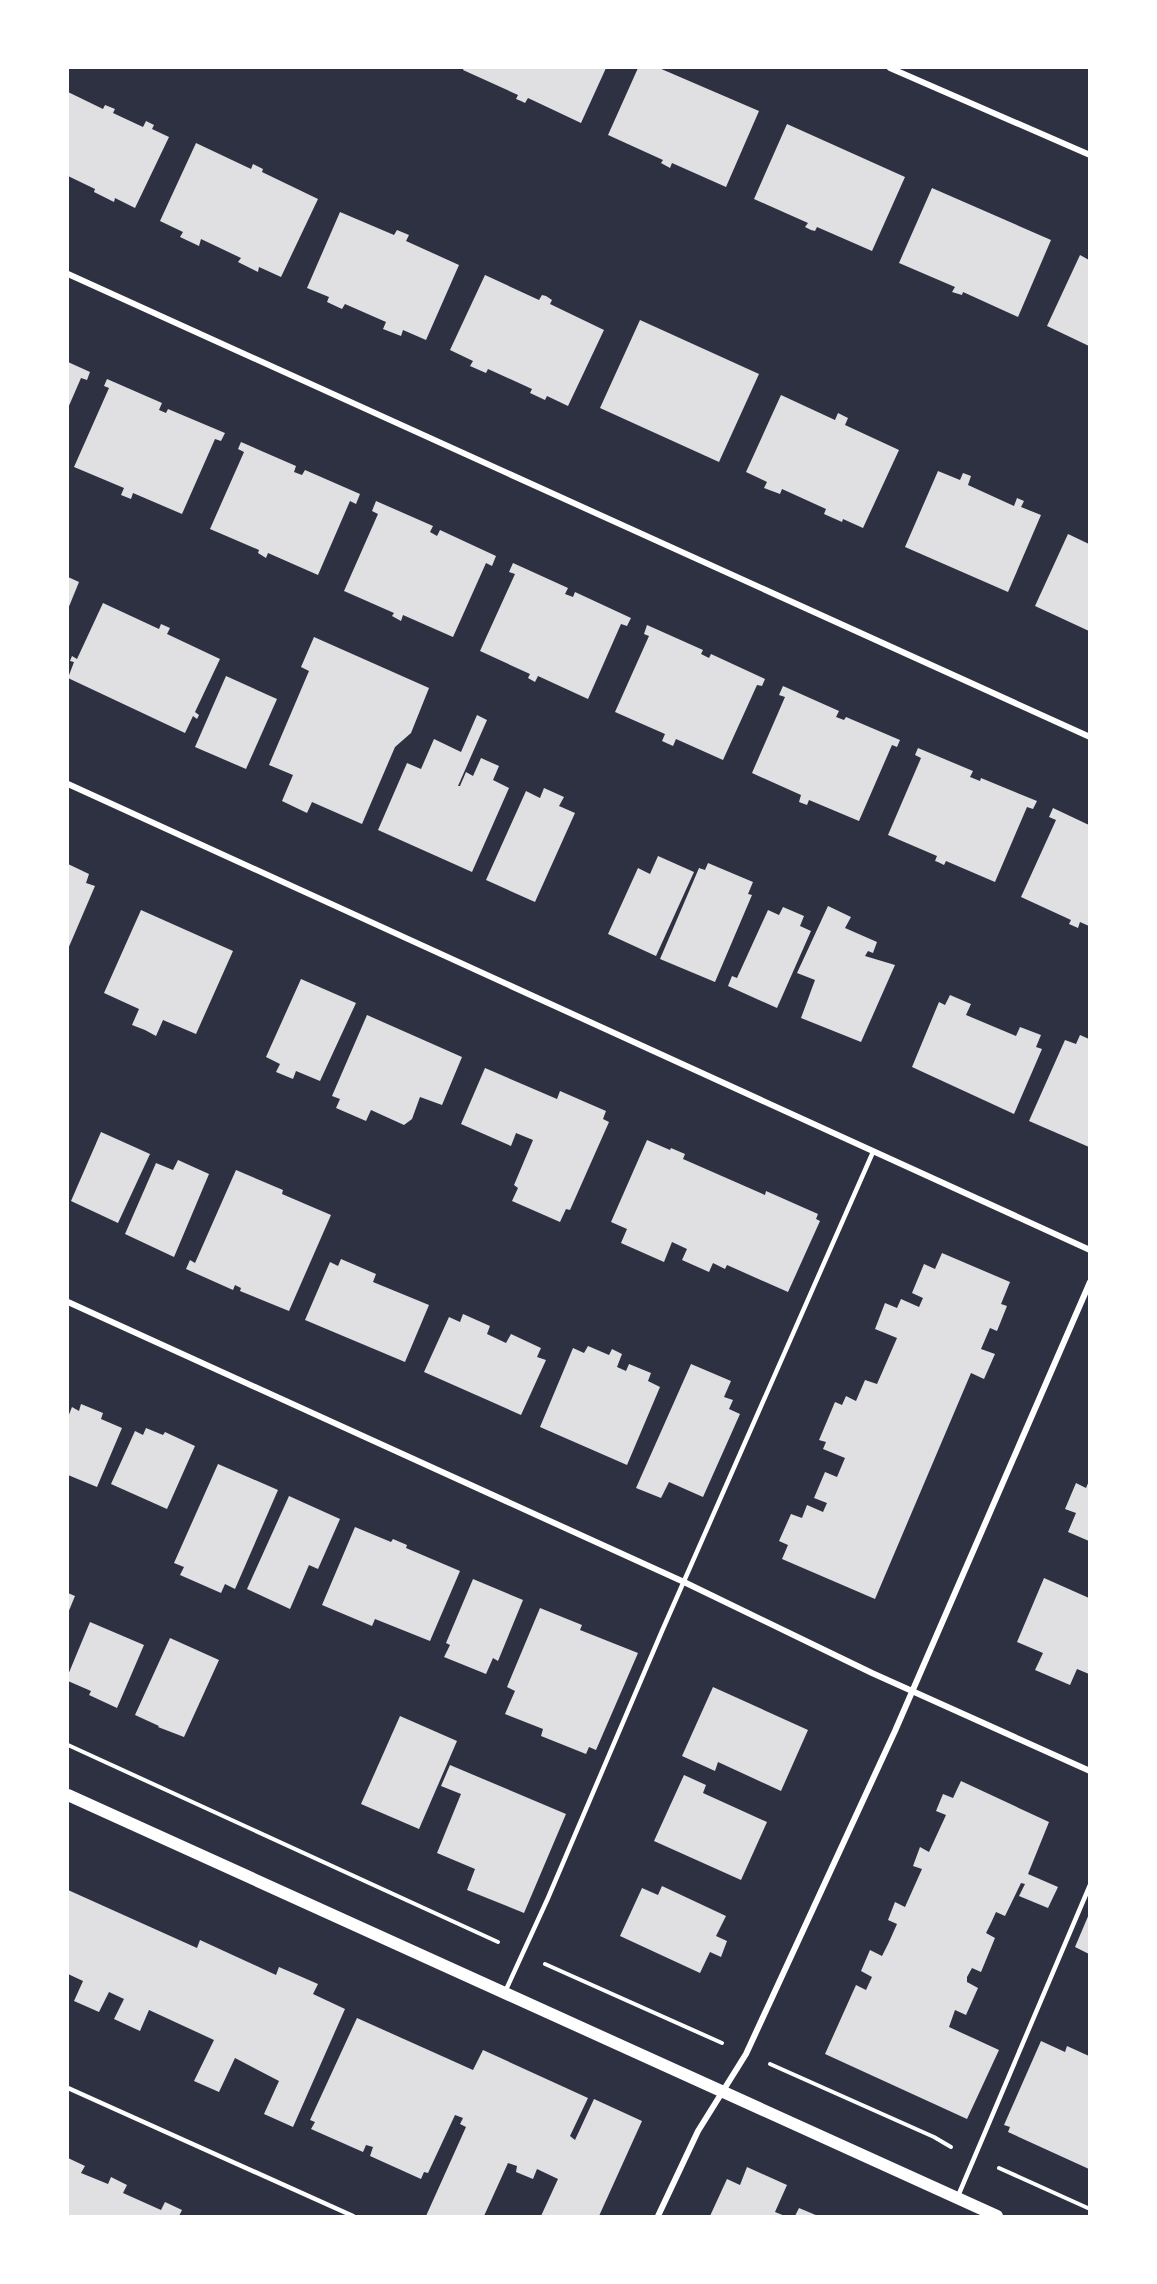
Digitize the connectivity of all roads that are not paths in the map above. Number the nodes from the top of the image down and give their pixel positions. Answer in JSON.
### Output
{"nodes":[{"id":1,"x":890,"y":68,"type":"edge"},
{"id":2,"x":1089,"y":155,"type":"edge"},
{"id":3,"x":68,"y":274,"type":"edge"},
{"id":4,"x":1089,"y":737,"type":"edge"},
{"id":5,"x":68,"y":784,"type":"edge"},
{"id":6,"x":873,"y":1152,"type":"junction"},
{"id":7,"x":1089,"y":1250,"type":"edge"},
{"id":8,"x":1089,"y":1282,"type":"edge"},
{"id":9,"x":68,"y":1302,"type":"edge"},
{"id":10,"x":684,"y":1582,"type":"junction"},
{"id":11,"x":913,"y":1692,"type":"junction"},
{"id":12,"x":1089,"y":1771,"type":"edge"},
{"id":13,"x":68,"y":1795,"type":"edge"},
{"id":14,"x":1089,"y":1885,"type":"edge"},
{"id":15,"x":505,"y":1992,"type":"junction"},
{"id":16,"x":68,"y":2088,"type":"edge"},
{"id":17,"x":723,"y":2092,"type":"junction"},
{"id":18,"x":956,"y":2199,"type":"junction"},
{"id":19,"x":353,"y":2217,"type":"edge"},
{"id":20,"x":658,"y":2217,"type":"edge"},
{"id":21,"x":997,"y":2217,"type":"edge"}],
"edges":[{"from":1,"to":2,"type":"street"},
{"from":3,"to":4,"type":"street"},
{"from":5,"to":6,"type":"street"},
{"from":6,"to":7,"type":"street"},
{"from":6,"to":10,"type":"lane"},
{"from":8,"to":11,"type":"street"},
{"from":9,"to":10,"type":"street"},
{"from":10,"to":11,"type":"street"},
{"from":10,"to":15,"type":"lane"},
{"from":11,"to":12,"type":"street"},
{"from":11,"to":17,"type":"street"},
{"from":13,"to":15,"type":"main road"},
{"from":14,"to":18,"type":"lane"},
{"from":15,"to":17,"type":"main road"},
{"from":16,"to":19,"type":"lane"},
{"from":17,"to":18,"type":"main road"},
{"from":17,"to":20,"type":"street"},
{"from":18,"to":21,"type":"main road"}]}
